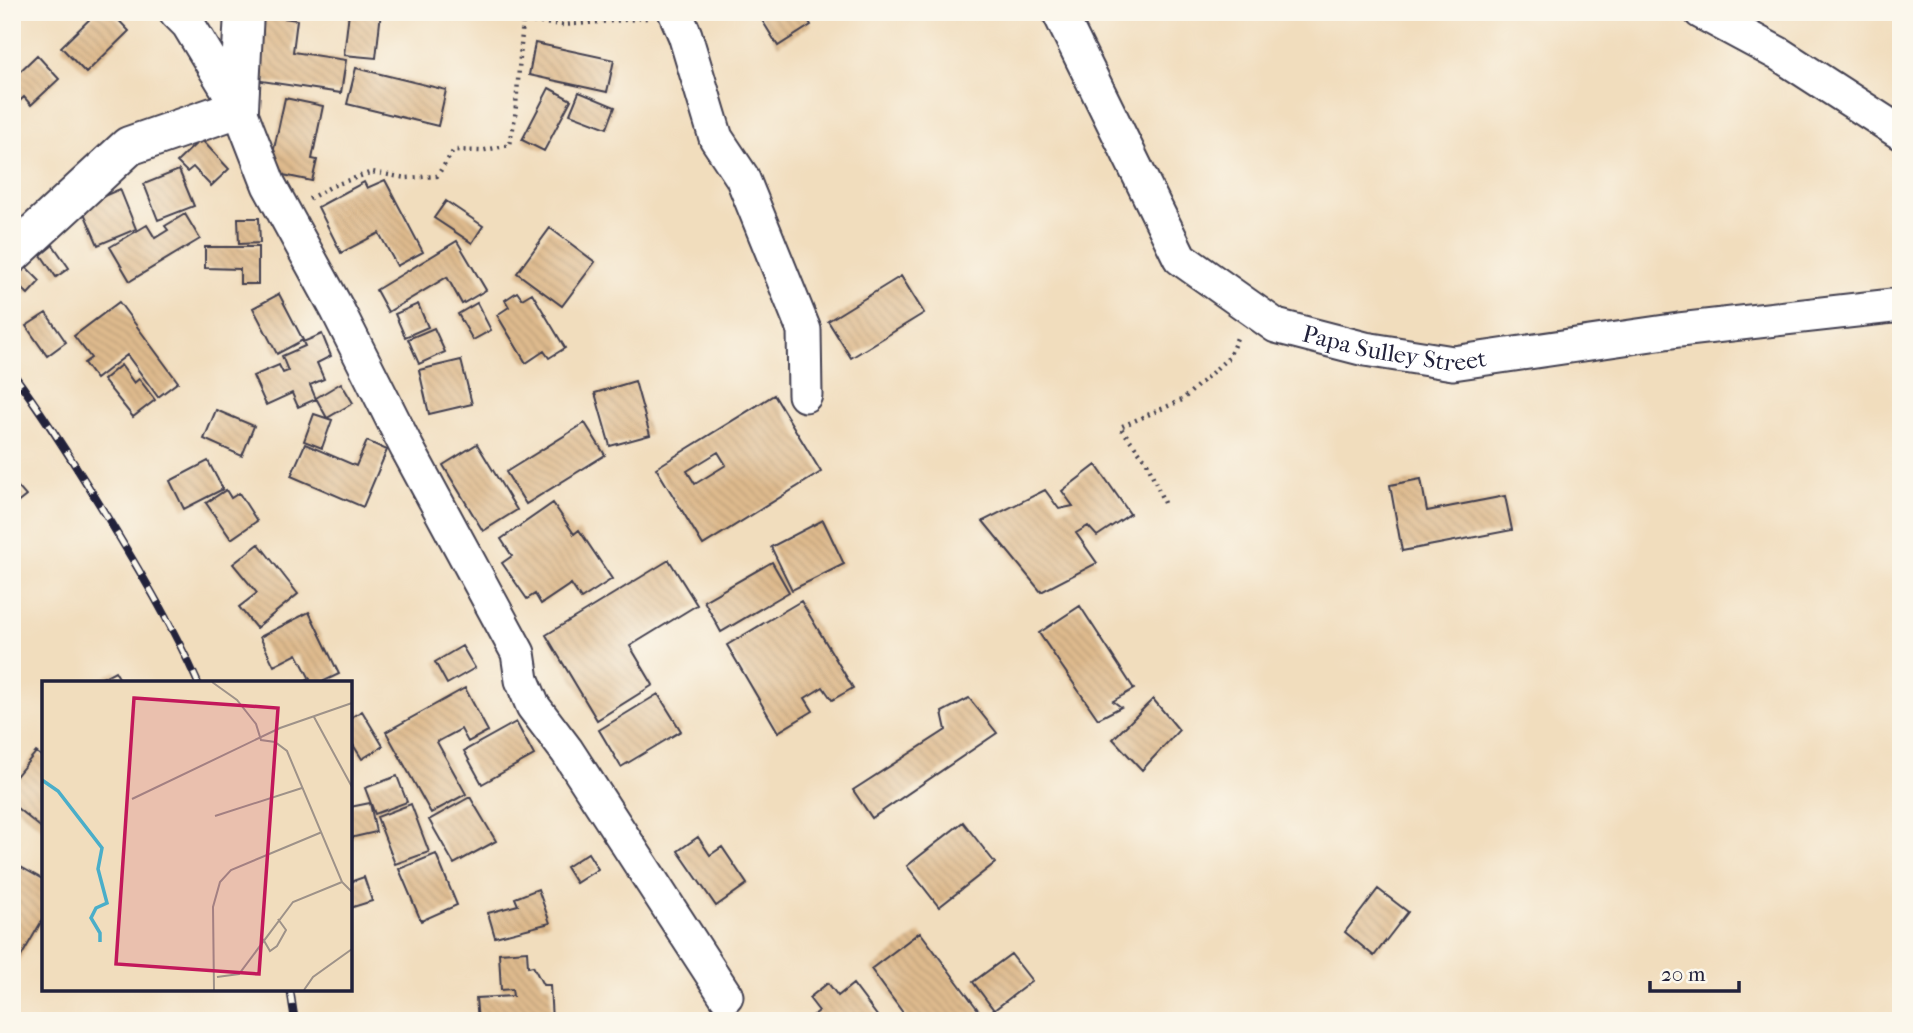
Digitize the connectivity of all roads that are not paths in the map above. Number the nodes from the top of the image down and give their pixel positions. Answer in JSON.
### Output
{"nodes":[{"id":1,"x":176,"y":12,"type":"edge"},
{"id":2,"x":244,"y":12,"type":"edge"},
{"id":3,"x":1059,"y":12,"type":"edge"},
{"id":4,"x":1701,"y":12,"type":"edge"},
{"id":5,"x":676,"y":13,"type":"edge"},
{"id":6,"x":239,"y":108,"type":"junction"},
{"id":7,"x":1901,"y":133,"type":"edge"},
{"id":8,"x":12,"y":254,"type":"edge"},
{"id":9,"x":1901,"y":305,"type":"edge"},
{"id":10,"x":805,"y":395,"type":"dead end"},
{"id":11,"x":726,"y":996,"type":"dead end"}],
"edges":[{"from":1,"to":6,"type":"street"},
{"from":2,"to":6,"type":"street"},
{"from":3,"to":9,"type":"street","name":"Papa Sulley Street"},
{"from":4,"to":7,"type":"street"},
{"from":5,"to":10,"type":"street"},
{"from":6,"to":8,"type":"street"},
{"from":6,"to":11,"type":"street"}]}
